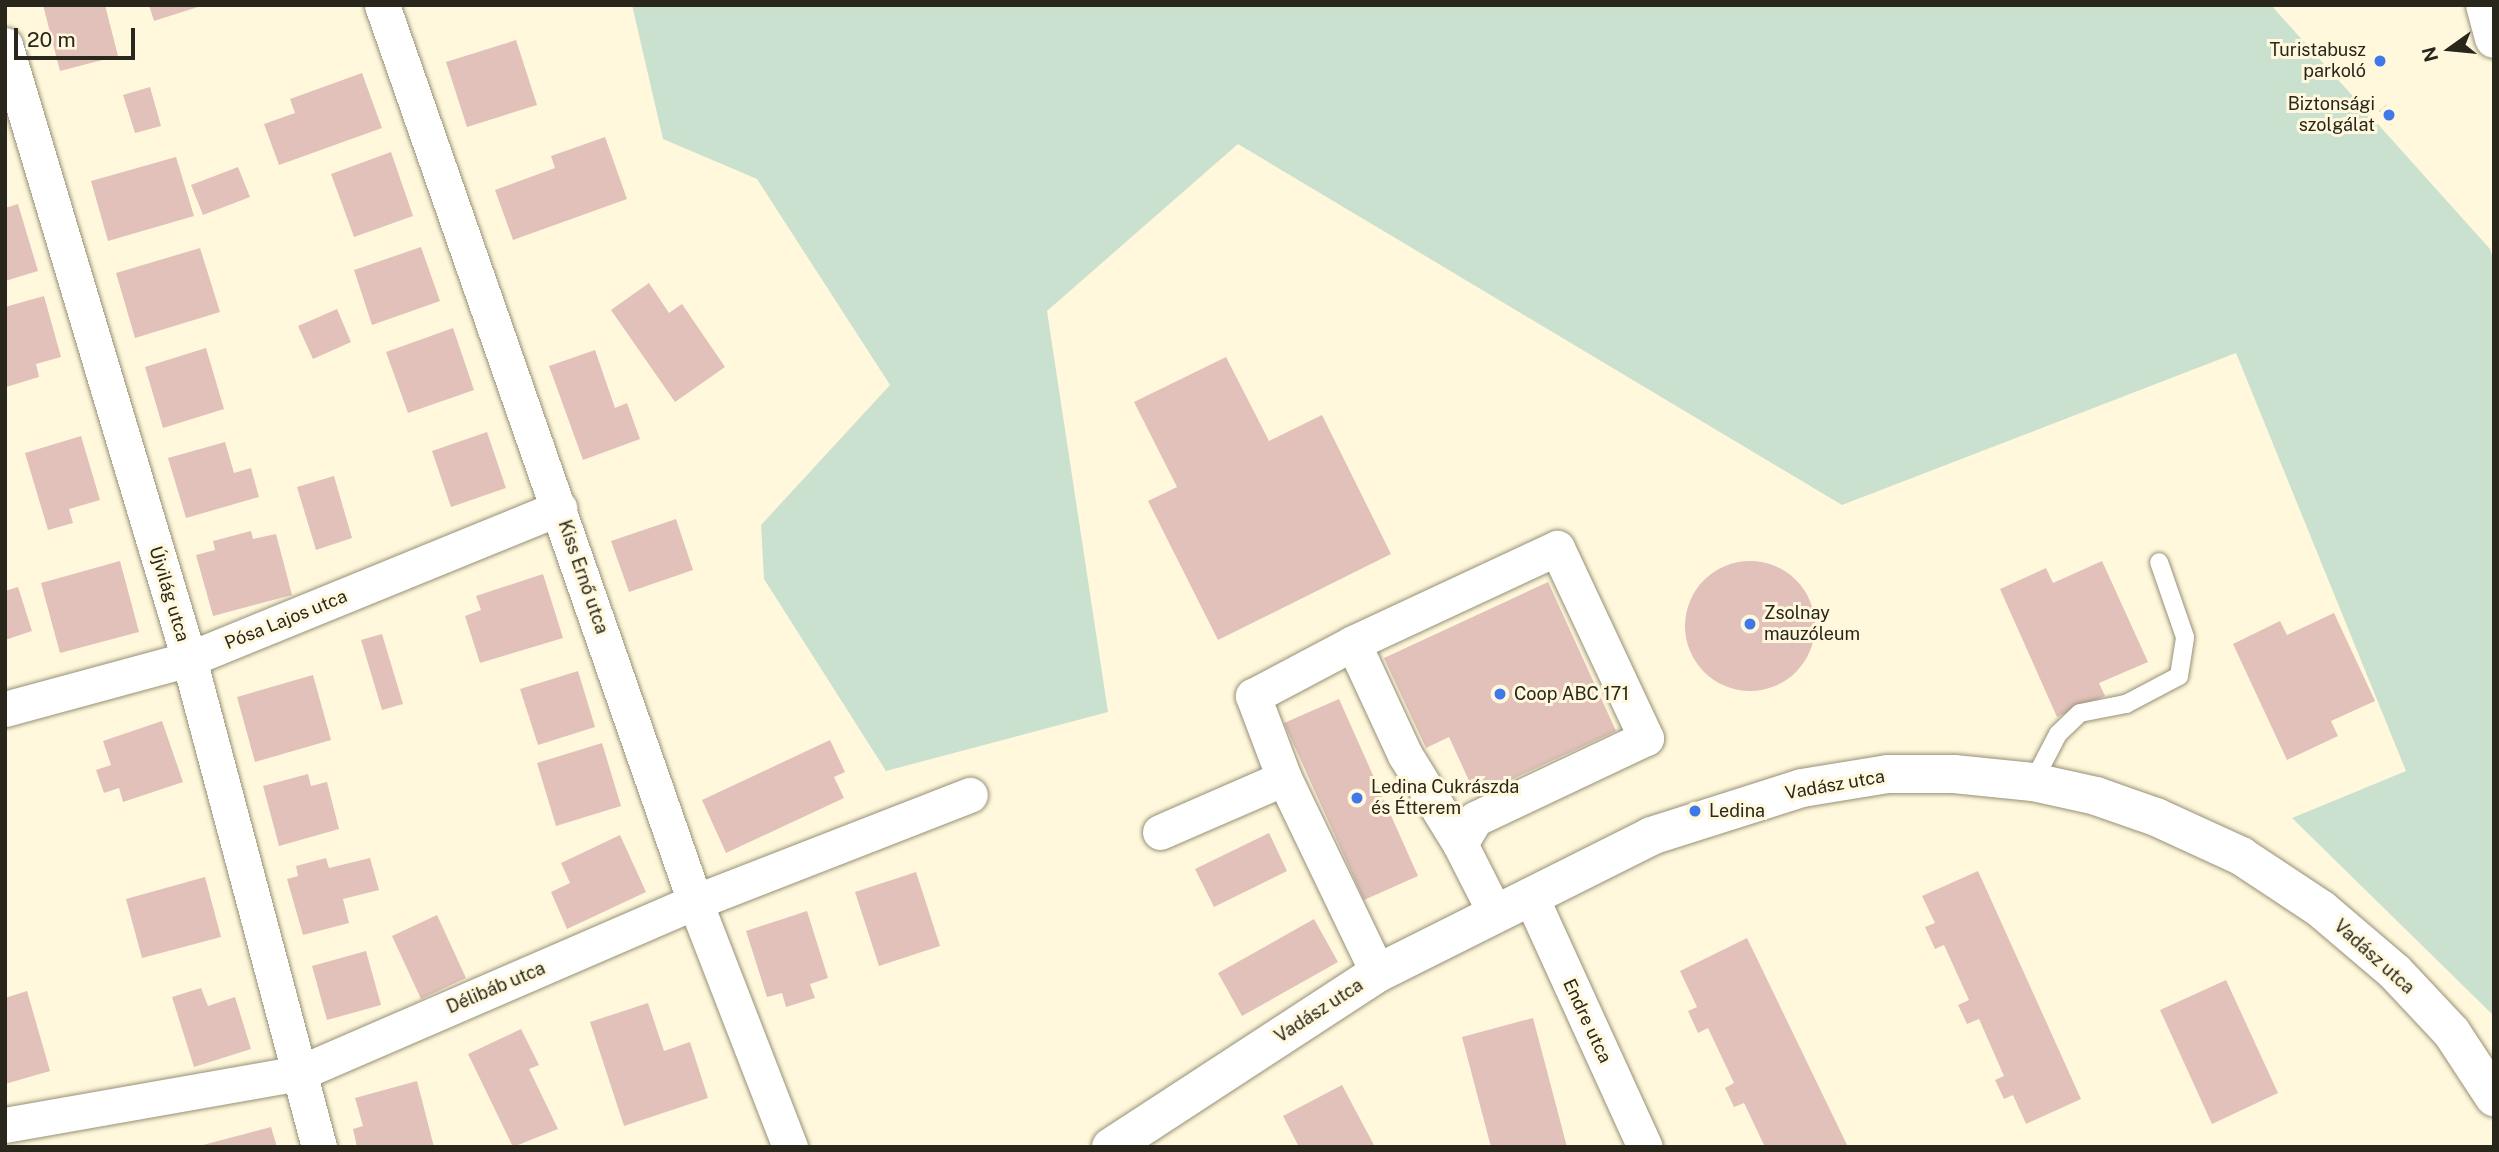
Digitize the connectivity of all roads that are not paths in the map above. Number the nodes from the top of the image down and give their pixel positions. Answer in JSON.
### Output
{"nodes":[{"id":1,"x":382,"y":5,"type":"edge"},
{"id":2,"x":2485,"y":5,"type":"edge"},
{"id":3,"x":2494,"y":38,"type":"edge"},
{"id":4,"x":5,"y":45,"type":"edge"},
{"id":5,"x":559,"y":508,"type":"junction"},
{"id":6,"x":2159,"y":562,"type":"dead end"},
{"id":7,"x":1353,"y":643,"type":"junction"},
{"id":8,"x":189,"y":659,"type":"junction"},
{"id":9,"x":5,"y":709,"type":"edge"},
{"id":10,"x":1284,"y":778,"type":"junction"},
{"id":11,"x":2033,"y":782,"type":"junction"},
{"id":12,"x":970,"y":795,"type":"dead end"},
{"id":13,"x":1160,"y":832,"type":"dead end"},
{"id":14,"x":1460,"y":844,"type":"junction"},
{"id":15,"x":1530,"y":895,"type":"junction"},
{"id":16,"x":695,"y":902,"type":"junction"},
{"id":17,"x":1495,"y":913,"type":"junction"},
{"id":18,"x":1378,"y":973,"type":"junction"},
{"id":19,"x":299,"y":1073,"type":"junction"},
{"id":20,"x":2494,"y":1097,"type":"edge"},
{"id":21,"x":5,"y":1125,"type":"edge"},
{"id":22,"x":319,"y":1147,"type":"edge"},
{"id":23,"x":790,"y":1147,"type":"edge"},
{"id":24,"x":1111,"y":1147,"type":"edge"},
{"id":25,"x":1645,"y":1147,"type":"edge"}],
"edges":[{"from":1,"to":5,"type":"street","name":"Kiss Ernő utca"},
{"from":2,"to":3,"type":"street"},
{"from":4,"to":8,"type":"street","name":"Újvilág utca"},
{"from":5,"to":8,"type":"street","name":"Pósa Lajos utca"},
{"from":5,"to":16,"type":"street","name":"Kiss Ernő utca"},
{"from":6,"to":11,"type":"lane"},
{"from":7,"to":10,"type":"street"},
{"from":7,"to":14,"type":"street"},
{"from":7,"to":14,"type":"street"},
{"from":8,"to":9,"type":"street","name":"Pósa Lajos utca"},
{"from":8,"to":19,"type":"street","name":"Újvilág utca"},
{"from":10,"to":13,"type":"street"},
{"from":10,"to":18,"type":"street"},
{"from":11,"to":15,"type":"street","name":"Vadász utca"},
{"from":11,"to":20,"type":"street","name":"Vadász utca"},
{"from":12,"to":16,"type":"street","name":"Délibáb utca"},
{"from":14,"to":17,"type":"street"},
{"from":15,"to":17,"type":"street","name":"Vadász utca"},
{"from":15,"to":25,"type":"street","name":"Endre utca"},
{"from":16,"to":19,"type":"street","name":"Délibáb utca"},
{"from":16,"to":23,"type":"street","name":"Kiss Ernő utca"},
{"from":17,"to":18,"type":"street","name":"Vadász utca"},
{"from":18,"to":24,"type":"street","name":"Vadász utca"},
{"from":19,"to":21,"type":"street","name":"Délibáb utca"},
{"from":19,"to":22,"type":"street","name":"Újvilág utca"}]}
